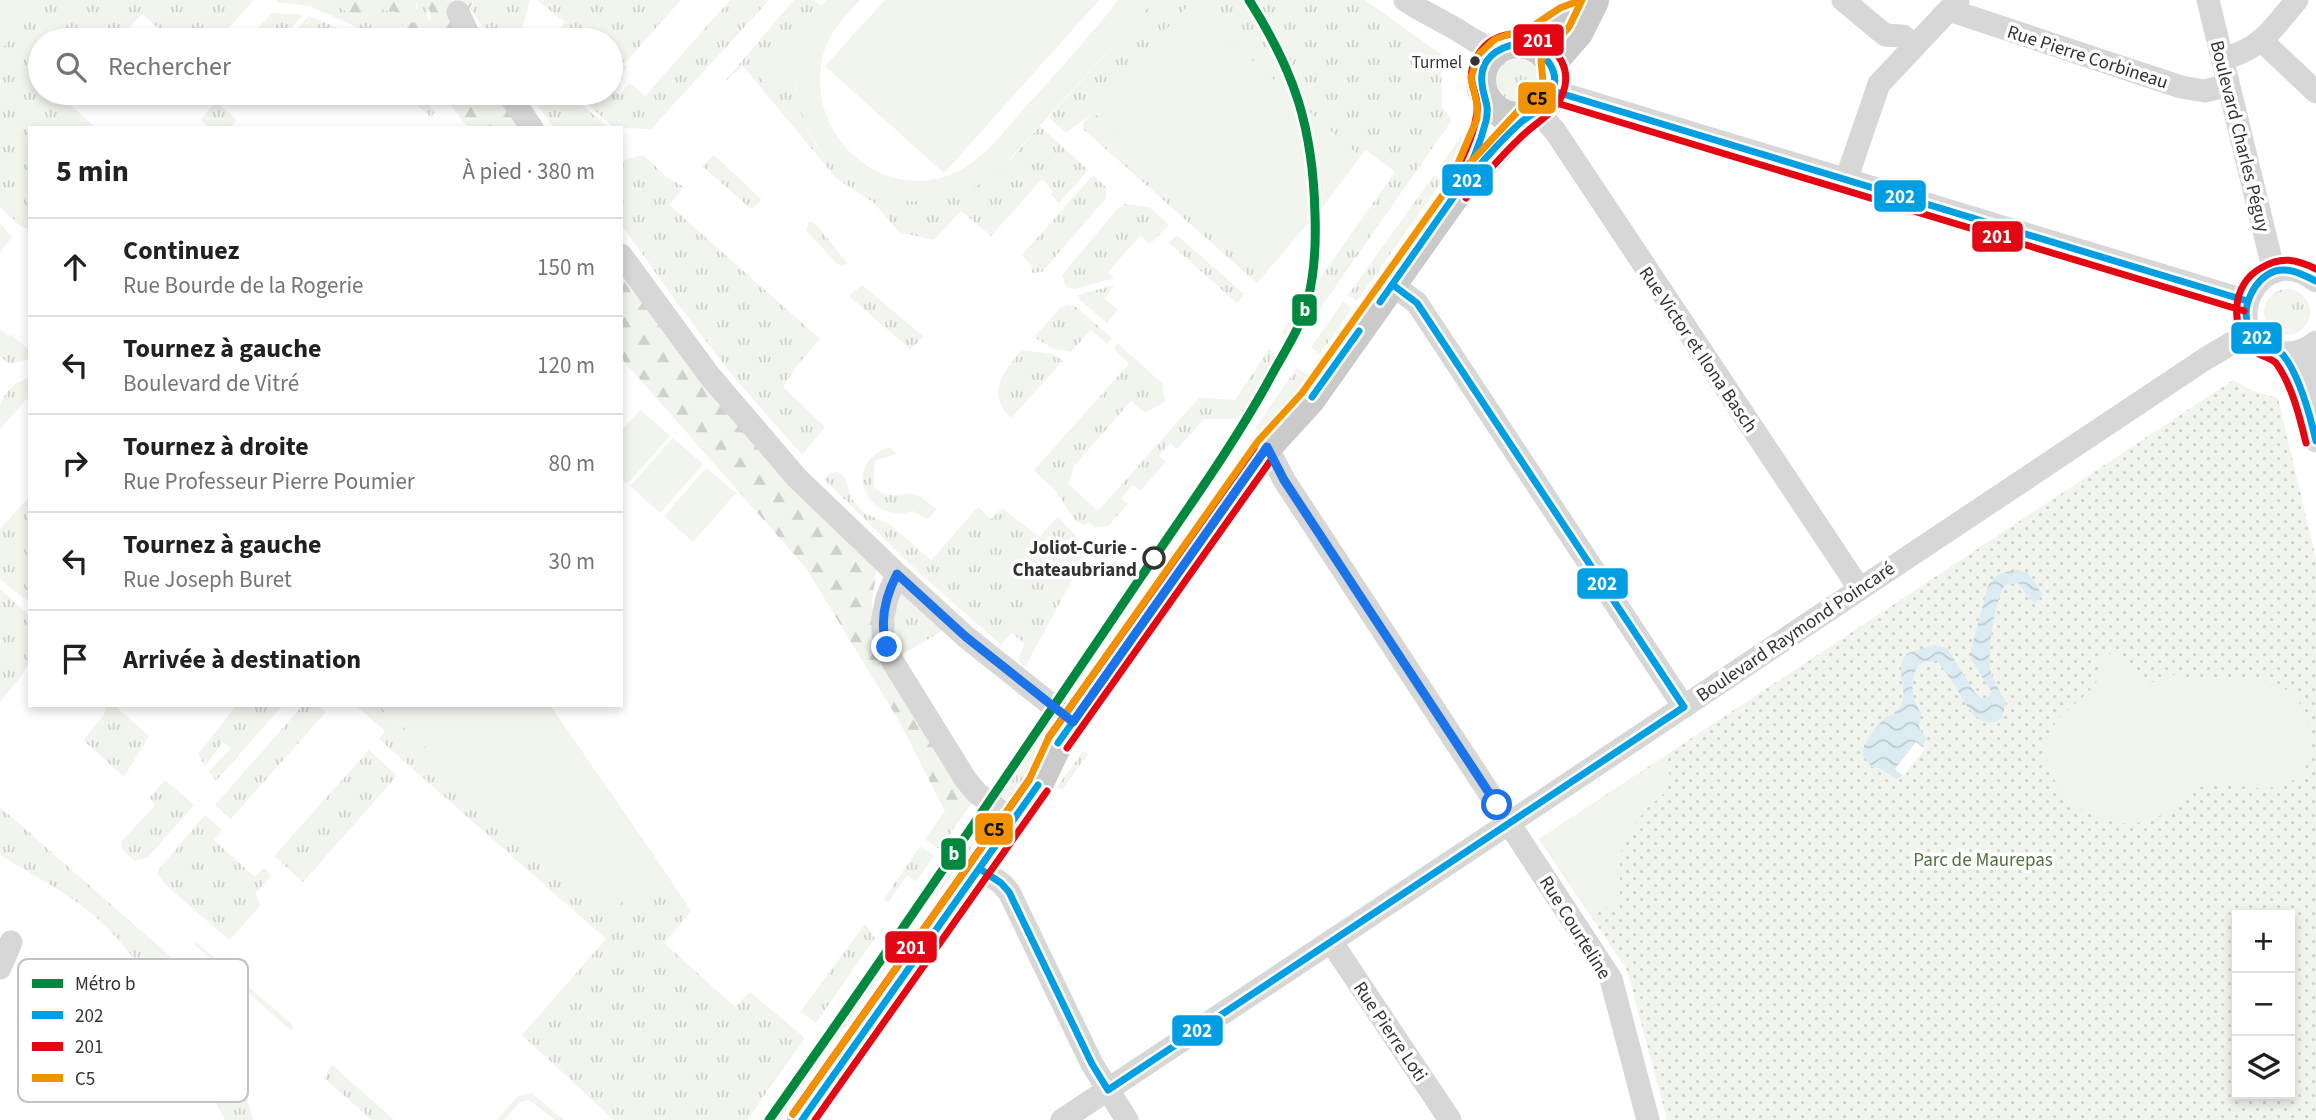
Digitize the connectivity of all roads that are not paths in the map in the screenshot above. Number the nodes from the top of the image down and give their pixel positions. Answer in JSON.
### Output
{"nodes":[{"id":1,"x":1843,"y":0,"type":"edge"},
{"id":2,"x":2208,"y":0,"type":"edge"},
{"id":3,"x":2297,"y":0,"type":"edge"},
{"id":4,"x":1591,"y":4,"type":"edge"},
{"id":5,"x":1412,"y":5,"type":"edge"},
{"id":6,"x":1953,"y":5,"type":"edge"},
{"id":7,"x":458,"y":12,"type":"dead end"},
{"id":8,"x":465,"y":28,"type":"edge"},
{"id":9,"x":2261,"y":40,"type":"junction"},
{"id":10,"x":1524,"y":44,"type":"junction"},
{"id":11,"x":1914,"y":46,"type":"junction"},
{"id":12,"x":1490,"y":59,"type":"junction"},
{"id":13,"x":2222,"y":59,"type":"junction"},
{"id":14,"x":2228,"y":85,"type":"junction"},
{"id":15,"x":2316,"y":92,"type":"edge"},
{"id":16,"x":1542,"y":95,"type":"junction"},
{"id":17,"x":1488,"y":102,"type":"junction"},
{"id":18,"x":516,"y":105,"type":"edge"},
{"id":19,"x":531,"y":126,"type":"edge"},
{"id":20,"x":1846,"y":180,"type":"junction"},
{"id":21,"x":1456,"y":194,"type":"junction"},
{"id":22,"x":623,"y":258,"type":"edge"},
{"id":23,"x":2274,"y":272,"type":"junction"},
{"id":24,"x":2314,"y":277,"type":"edge"},
{"id":25,"x":1393,"y":285,"type":"junction"},
{"id":26,"x":2247,"y":301,"type":"junction"},
{"id":27,"x":2252,"y":334,"type":"junction"},
{"id":28,"x":2312,"y":344,"type":"edge"},
{"id":29,"x":2282,"y":353,"type":"junction"},
{"id":30,"x":2309,"y":410,"type":"junction"},
{"id":31,"x":2316,"y":441,"type":"edge"},
{"id":32,"x":1267,"y":447,"type":"junction"},
{"id":33,"x":897,"y":574,"type":"junction"},
{"id":34,"x":1859,"y":588,"type":"junction"},
{"id":35,"x":1684,"y":707,"type":"junction"},
{"id":36,"x":1073,"y":722,"type":"junction"},
{"id":37,"x":1013,"y":821,"type":"junction"},
{"id":38,"x":1509,"y":823,"type":"junction"},
{"id":39,"x":980,"y":869,"type":"junction"},
{"id":40,"x":11,"y":942,"type":"dead end"},
{"id":41,"x":1332,"y":943,"type":"junction"},
{"id":42,"x":0,"y":968,"type":"edge"},
{"id":43,"x":1108,"y":1090,"type":"junction"},
{"id":44,"x":802,"y":1120,"type":"edge"},
{"id":45,"x":1062,"y":1120,"type":"edge"},
{"id":46,"x":1127,"y":1120,"type":"edge"},
{"id":47,"x":1450,"y":1120,"type":"edge"},
{"id":48,"x":1648,"y":1120,"type":"edge"}],
"edges":[{"from":1,"to":11,"type":"street"},
{"from":2,"to":13,"type":"street","name":"Boulevard Charles Péguy"},
{"from":3,"to":9,"type":"street"},
{"from":4,"to":10,"type":"main road"},
{"from":4,"to":16,"type":"main road"},
{"from":5,"to":12,"type":"street"},
{"from":6,"to":11,"type":"street"},
{"from":6,"to":14,"type":"street","name":"Rue Pierre Corbineau"},
{"from":7,"to":8,"type":"street"},
{"from":9,"to":13,"type":"street"},
{"from":9,"to":15,"type":"street"},
{"from":10,"to":12,"type":"main road"},
{"from":10,"to":16,"type":"main road"},
{"from":11,"to":20,"type":"street"},
{"from":12,"to":17,"type":"main road"},
{"from":13,"to":14,"type":"street","name":"Boulevard Charles Péguy"},
{"from":14,"to":23,"type":"street","name":"Boulevard Charles Péguy"},
{"from":16,"to":17,"type":"main road"},
{"from":16,"to":20,"type":"street"},
{"from":16,"to":21,"type":"main road"},
{"from":16,"to":34,"type":"street","name":"Rue Victor et Ilona Basch"},
{"from":17,"to":21,"type":"main road"},
{"from":18,"to":19,"type":"street"},
{"from":20,"to":26,"type":"street"},
{"from":21,"to":25,"type":"main road"},
{"from":22,"to":33,"type":"street"},
{"from":23,"to":24,"type":"street"},
{"from":23,"to":26,"type":"street"},
{"from":25,"to":32,"type":"main road"},
{"from":25,"to":35,"type":"street"},
{"from":26,"to":27,"type":"street"},
{"from":27,"to":29,"type":"street"},
{"from":27,"to":34,"type":"street","name":"Boulevard Raymond Poincaré"},
{"from":28,"to":29,"type":"street"},
{"from":28,"to":30,"type":"street"},
{"from":29,"to":30,"type":"street"},
{"from":30,"to":31,"type":"street"},
{"from":32,"to":36,"type":"main road"},
{"from":32,"to":38,"type":"street","name":"Rue Courteline"},
{"from":33,"to":36,"type":"street"},
{"from":33,"to":37,"type":"street"},
{"from":34,"to":35,"type":"street","name":"Boulevard Raymond Poincaré"},
{"from":35,"to":38,"type":"street","name":"Boulevard Raymond Poincaré"},
{"from":36,"to":37,"type":"main road"},
{"from":37,"to":39,"type":"main road"},
{"from":38,"to":41,"type":"street","name":"Boulevard Raymond Poincaré"},
{"from":38,"to":48,"type":"street","name":"Rue Courteline"},
{"from":39,"to":43,"type":"street"},
{"from":39,"to":44,"type":"main road"},
{"from":40,"to":42,"type":"street"},
{"from":41,"to":43,"type":"street","name":"Boulevard Raymond Poincaré"},
{"from":41,"to":47,"type":"street","name":"Rue Pierre Loti"},
{"from":43,"to":45,"type":"street","name":"Boulevard Raymond Poincaré"},
{"from":43,"to":46,"type":"street"}]}
